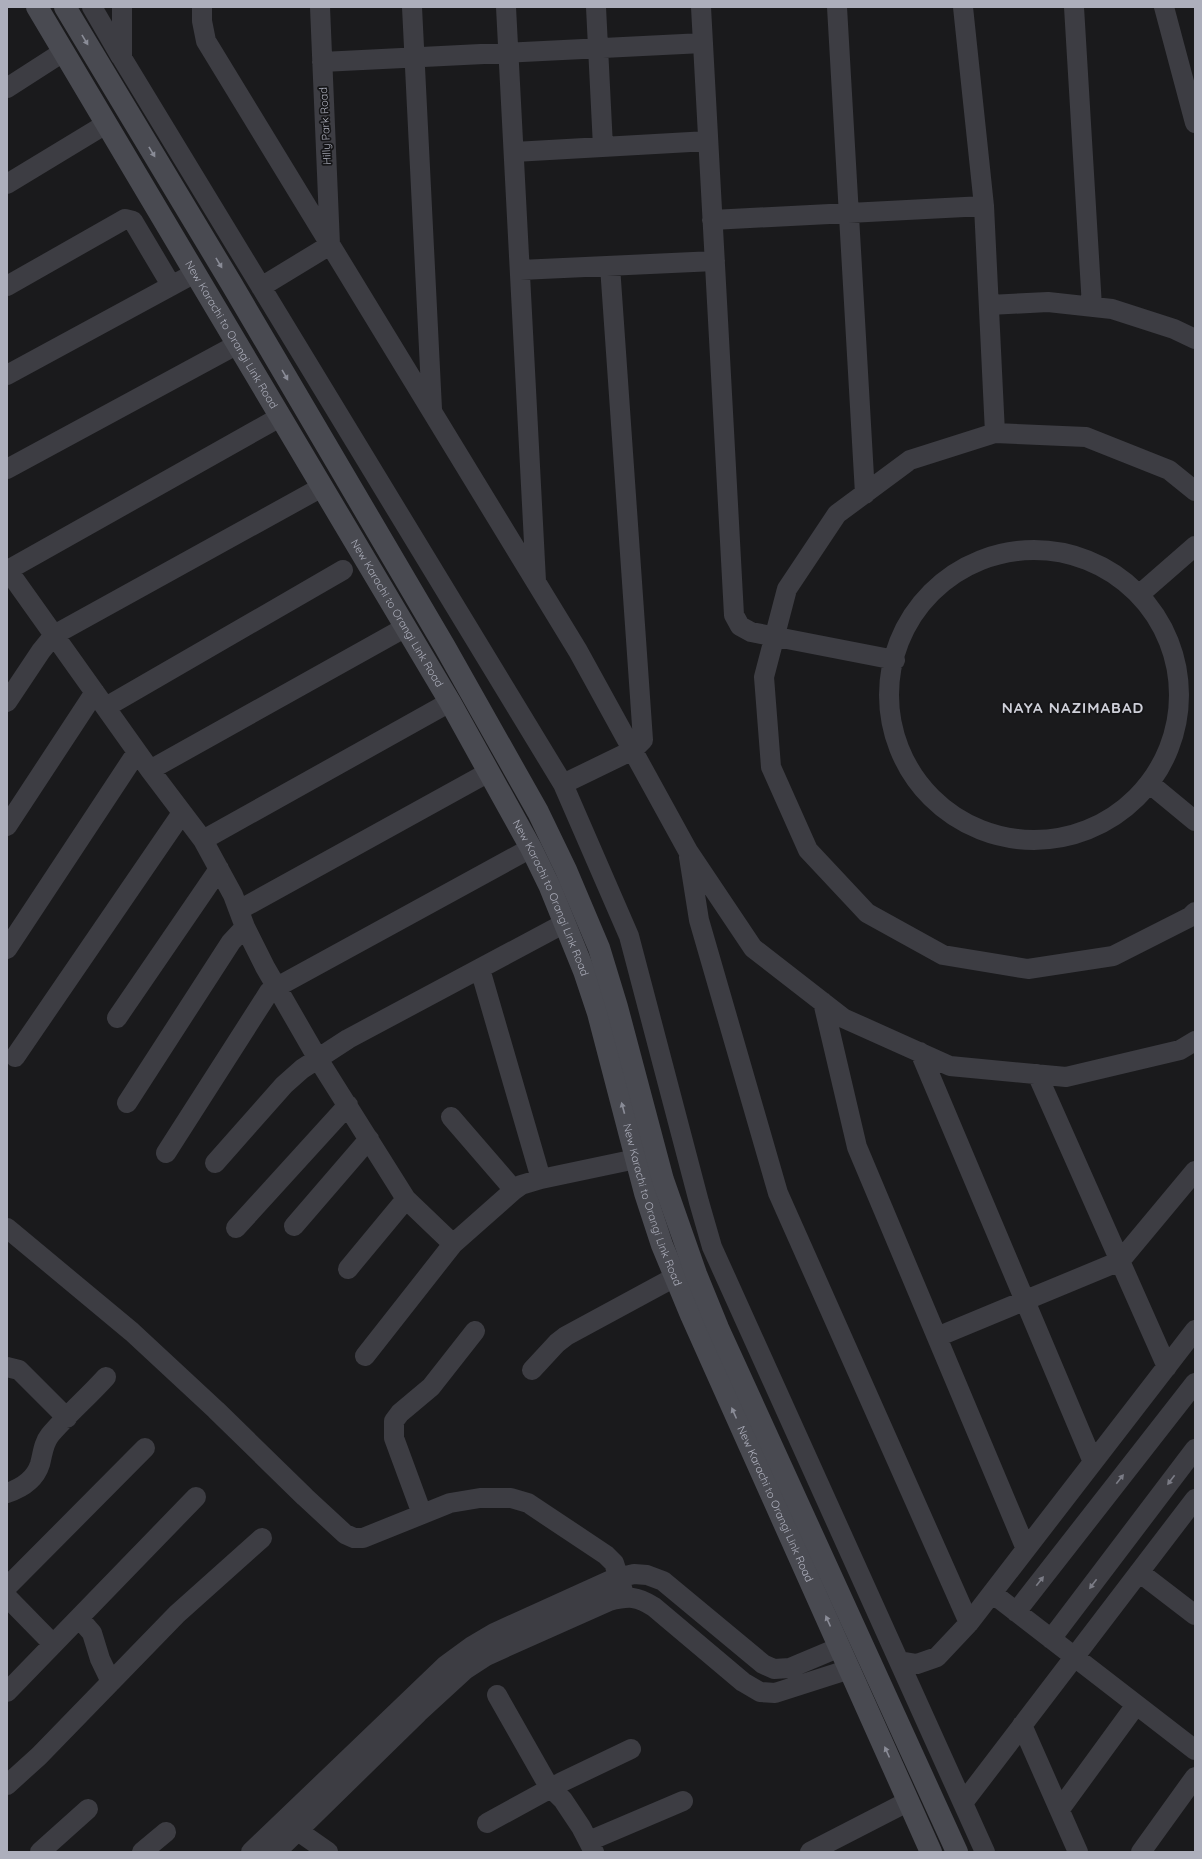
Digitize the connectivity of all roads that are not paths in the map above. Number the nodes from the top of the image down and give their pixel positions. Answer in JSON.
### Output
{"nodes":[{"id":1,"x":37,"y":7,"type":"edge"},
{"id":2,"x":65,"y":7,"type":"edge"},
{"id":3,"x":92,"y":7,"type":"edge"},
{"id":4,"x":122,"y":7,"type":"edge"},
{"id":5,"x":202,"y":7,"type":"edge"},
{"id":6,"x":320,"y":7,"type":"edge"},
{"id":7,"x":412,"y":7,"type":"edge"},
{"id":8,"x":506,"y":7,"type":"edge"},
{"id":9,"x":596,"y":7,"type":"edge"},
{"id":10,"x":701,"y":7,"type":"edge"},
{"id":11,"x":837,"y":7,"type":"edge"},
{"id":12,"x":963,"y":7,"type":"edge"},
{"id":13,"x":1074,"y":7,"type":"edge"},
{"id":14,"x":1164,"y":7,"type":"edge"},
{"id":15,"x":703,"y":43,"type":"junction"},
{"id":16,"x":598,"y":48,"type":"junction"},
{"id":17,"x":63,"y":52,"type":"junction"},
{"id":18,"x":509,"y":53,"type":"junction"},
{"id":19,"x":414,"y":57,"type":"junction"},
{"id":20,"x":122,"y":58,"type":"junction"},
{"id":21,"x":322,"y":62,"type":"junction"},
{"id":22,"x":7,"y":88,"type":"edge"},
{"id":23,"x":106,"y":124,"type":"junction"},
{"id":24,"x":1195,"y":124,"type":"edge"},
{"id":25,"x":708,"y":141,"type":"junction"},
{"id":26,"x":603,"y":147,"type":"junction"},
{"id":27,"x":514,"y":152,"type":"junction"},
{"id":28,"x":7,"y":184,"type":"edge"},
{"id":29,"x":984,"y":206,"type":"junction"},
{"id":30,"x":849,"y":213,"type":"junction"},
{"id":31,"x":712,"y":220,"type":"junction"},
{"id":32,"x":330,"y":245,"type":"junction"},
{"id":33,"x":714,"y":261,"type":"junction"},
{"id":34,"x":610,"y":266,"type":"junction"},
{"id":35,"x":520,"y":270,"type":"junction"},
{"id":36,"x":195,"y":273,"type":"junction"},
{"id":37,"x":7,"y":286,"type":"edge"},
{"id":38,"x":171,"y":286,"type":"junction"},
{"id":39,"x":261,"y":287,"type":"junction"},
{"id":40,"x":989,"y":305,"type":"junction"},
{"id":41,"x":1092,"y":307,"type":"junction"},
{"id":42,"x":1195,"y":339,"type":"edge"},
{"id":43,"x":238,"y":344,"type":"junction"},
{"id":44,"x":7,"y":375,"type":"edge"},
{"id":45,"x":432,"y":411,"type":"junction"},
{"id":46,"x":280,"y":417,"type":"junction"},
{"id":47,"x":995,"y":433,"type":"junction"},
{"id":48,"x":7,"y":469,"type":"edge"},
{"id":49,"x":322,"y":487,"type":"junction"},
{"id":50,"x":1195,"y":491,"type":"edge"},
{"id":51,"x":865,"y":494,"type":"junction"},
{"id":52,"x":356,"y":495,"type":"junction"},
{"id":53,"x":334,"y":508,"type":"junction"},
{"id":54,"x":1195,"y":546,"type":"edge"},
{"id":55,"x":343,"y":570,"type":"dead end"},
{"id":56,"x":8,"y":574,"type":"edge"},
{"id":57,"x":536,"y":583,"type":"junction"},
{"id":58,"x":1140,"y":594,"type":"junction"},
{"id":59,"x":406,"y":627,"type":"junction"},
{"id":60,"x":54,"y":635,"type":"junction"},
{"id":61,"x":774,"y":636,"type":"junction"},
{"id":62,"x":895,"y":660,"type":"junction"},
{"id":63,"x":100,"y":700,"type":"junction"},
{"id":64,"x":7,"y":702,"type":"edge"},
{"id":65,"x":450,"y":702,"type":"junction"},
{"id":66,"x":632,"y":750,"type":"junction"},
{"id":67,"x":137,"y":752,"type":"junction"},
{"id":68,"x":150,"y":770,"type":"junction"},
{"id":69,"x":489,"y":772,"type":"junction"},
{"id":70,"x":563,"y":784,"type":"junction"},
{"id":71,"x":1149,"y":784,"type":"junction"},
{"id":72,"x":538,"y":812,"type":"junction"},
{"id":73,"x":182,"y":813,"type":"junction"},
{"id":74,"x":1195,"y":821,"type":"edge"},
{"id":75,"x":517,"y":824,"type":"junction"},
{"id":76,"x":7,"y":826,"type":"edge"},
{"id":77,"x":203,"y":840,"type":"junction"},
{"id":78,"x":530,"y":848,"type":"junction"},
{"id":79,"x":688,"y":851,"type":"junction"},
{"id":80,"x":219,"y":869,"type":"junction"},
{"id":81,"x":1195,"y":912,"type":"edge"},
{"id":82,"x":242,"y":919,"type":"junction"},
{"id":83,"x":565,"y":923,"type":"junction"},
{"id":84,"x":7,"y":949,"type":"edge"},
{"id":85,"x":480,"y":969,"type":"junction"},
{"id":86,"x":276,"y":987,"type":"junction"},
{"id":87,"x":823,"y":1002,"type":"junction"},
{"id":88,"x":117,"y":1018,"type":"dead end"},
{"id":89,"x":1195,"y":1041,"type":"edge"},
{"id":90,"x":920,"y":1052,"type":"junction"},
{"id":91,"x":15,"y":1057,"type":"dead end"},
{"id":92,"x":318,"y":1059,"type":"junction"},
{"id":93,"x":1037,"y":1074,"type":"junction"},
{"id":94,"x":126,"y":1103,"type":"dead end"},
{"id":95,"x":348,"y":1106,"type":"junction"},
{"id":96,"x":450,"y":1117,"type":"dead end"},
{"id":97,"x":369,"y":1139,"type":"junction"},
{"id":98,"x":166,"y":1153,"type":"dead end"},
{"id":99,"x":636,"y":1159,"type":"junction"},
{"id":100,"x":216,"y":1163,"type":"dead end"},
{"id":101,"x":1195,"y":1171,"type":"edge"},
{"id":102,"x":541,"y":1179,"type":"junction"},
{"id":103,"x":514,"y":1190,"type":"junction"},
{"id":104,"x":406,"y":1199,"type":"junction"},
{"id":105,"x":294,"y":1226,"type":"dead end"},
{"id":106,"x":7,"y":1228,"type":"edge"},
{"id":107,"x":236,"y":1228,"type":"dead end"},
{"id":108,"x":453,"y":1244,"type":"junction"},
{"id":109,"x":1120,"y":1261,"type":"junction"},
{"id":110,"x":348,"y":1269,"type":"dead end"},
{"id":111,"x":675,"y":1277,"type":"junction"},
{"id":112,"x":1025,"y":1301,"type":"junction"},
{"id":113,"x":1195,"y":1330,"type":"edge"},
{"id":114,"x":475,"y":1331,"type":"dead end"},
{"id":115,"x":937,"y":1337,"type":"junction"},
{"id":116,"x":365,"y":1356,"type":"dead end"},
{"id":117,"x":7,"y":1367,"type":"edge"},
{"id":118,"x":1167,"y":1367,"type":"junction"},
{"id":119,"x":532,"y":1370,"type":"dead end"},
{"id":120,"x":106,"y":1378,"type":"dead end"},
{"id":121,"x":1195,"y":1383,"type":"edge"},
{"id":122,"x":67,"y":1418,"type":"junction"},
{"id":123,"x":145,"y":1448,"type":"dead end"},
{"id":124,"x":1195,"y":1449,"type":"edge"},
{"id":125,"x":1093,"y":1462,"type":"junction"},
{"id":126,"x":7,"y":1493,"type":"edge"},
{"id":127,"x":196,"y":1497,"type":"dead end"},
{"id":128,"x":1195,"y":1499,"type":"edge"},
{"id":129,"x":422,"y":1514,"type":"junction"},
{"id":130,"x":262,"y":1538,"type":"dead end"},
{"id":131,"x":1026,"y":1549,"type":"junction"},
{"id":132,"x":1139,"y":1572,"type":"junction"},
{"id":133,"x":620,"y":1577,"type":"junction"},
{"id":134,"x":7,"y":1586,"type":"edge"},
{"id":135,"x":992,"y":1593,"type":"junction"},
{"id":136,"x":7,"y":1597,"type":"edge"},
{"id":137,"x":625,"y":1597,"type":"junction"},
{"id":138,"x":1016,"y":1612,"type":"junction"},
{"id":139,"x":1195,"y":1615,"type":"edge"},
{"id":140,"x":79,"y":1618,"type":"junction"},
{"id":141,"x":969,"y":1623,"type":"junction"},
{"id":142,"x":1051,"y":1639,"type":"junction"},
{"id":143,"x":53,"y":1644,"type":"junction"},
{"id":144,"x":840,"y":1647,"type":"junction"},
{"id":145,"x":1074,"y":1657,"type":"junction"},
{"id":146,"x":899,"y":1661,"type":"junction"},
{"id":147,"x":850,"y":1669,"type":"junction"},
{"id":148,"x":111,"y":1682,"type":"junction"},
{"id":149,"x":7,"y":1692,"type":"edge"},
{"id":150,"x":497,"y":1695,"type":"dead end"},
{"id":151,"x":1136,"y":1704,"type":"junction"},
{"id":152,"x":1022,"y":1725,"type":"junction"},
{"id":153,"x":631,"y":1749,"type":"dead end"},
{"id":154,"x":1195,"y":1750,"type":"edge"},
{"id":155,"x":920,"y":1770,"type":"junction"},
{"id":156,"x":1195,"y":1777,"type":"edge"},
{"id":157,"x":900,"y":1781,"type":"junction"},
{"id":158,"x":7,"y":1785,"type":"edge"},
{"id":159,"x":551,"y":1788,"type":"junction"},
{"id":160,"x":684,"y":1801,"type":"dead end"},
{"id":161,"x":909,"y":1801,"type":"junction"},
{"id":162,"x":963,"y":1802,"type":"junction"},
{"id":163,"x":88,"y":1809,"type":"dead end"},
{"id":164,"x":1060,"y":1809,"type":"junction"},
{"id":165,"x":487,"y":1823,"type":"dead end"},
{"id":166,"x":298,"y":1831,"type":"junction"},
{"id":167,"x":166,"y":1832,"type":"dead end"},
{"id":168,"x":592,"y":1847,"type":"edge"},
{"id":169,"x":40,"y":1852,"type":"edge"},
{"id":170,"x":142,"y":1852,"type":"edge"},
{"id":171,"x":251,"y":1852,"type":"edge"},
{"id":172,"x":276,"y":1852,"type":"edge"},
{"id":173,"x":328,"y":1852,"type":"edge"},
{"id":174,"x":810,"y":1852,"type":"edge"},
{"id":175,"x":931,"y":1852,"type":"edge"},
{"id":176,"x":957,"y":1852,"type":"edge"},
{"id":177,"x":985,"y":1852,"type":"edge"},
{"id":178,"x":1078,"y":1852,"type":"edge"},
{"id":179,"x":1141,"y":1852,"type":"edge"}],
"edges":[{"from":1,"to":17,"type":"street","name":"New Karachi to Orangi Link Road"},
{"from":2,"to":52,"type":"street","name":"New Karachi to Orangi Link Road","one_way":true},
{"from":3,"to":20,"type":"street"},
{"from":4,"to":20,"type":"street"},
{"from":5,"to":32,"type":"street"},
{"from":6,"to":21,"type":"street","name":"Hilly Park Road"},
{"from":7,"to":19,"type":"street"},
{"from":8,"to":18,"type":"street"},
{"from":9,"to":16,"type":"street"},
{"from":10,"to":15,"type":"street"},
{"from":11,"to":30,"type":"street"},
{"from":12,"to":29,"type":"street"},
{"from":13,"to":41,"type":"street"},
{"from":14,"to":24,"type":"street"},
{"from":15,"to":16,"type":"street"},
{"from":15,"to":25,"type":"street"},
{"from":16,"to":18,"type":"street"},
{"from":16,"to":26,"type":"street"},
{"from":17,"to":22,"type":"street"},
{"from":17,"to":23,"type":"street","name":"New Karachi to Orangi Link Road"},
{"from":18,"to":19,"type":"street"},
{"from":18,"to":27,"type":"street"},
{"from":19,"to":21,"type":"street"},
{"from":19,"to":45,"type":"street"},
{"from":20,"to":39,"type":"street"},
{"from":21,"to":32,"type":"street","name":"Hilly Park Road"},
{"from":23,"to":28,"type":"street"},
{"from":23,"to":36,"type":"street","name":"New Karachi to Orangi Link Road"},
{"from":25,"to":26,"type":"street"},
{"from":25,"to":31,"type":"street"},
{"from":26,"to":27,"type":"street"},
{"from":27,"to":35,"type":"street"},
{"from":29,"to":30,"type":"street"},
{"from":29,"to":40,"type":"street"},
{"from":30,"to":31,"type":"street"},
{"from":30,"to":51,"type":"street"},
{"from":31,"to":33,"type":"street"},
{"from":32,"to":39,"type":"street"},
{"from":32,"to":45,"type":"street"},
{"from":33,"to":34,"type":"street"},
{"from":33,"to":61,"type":"street"},
{"from":34,"to":35,"type":"street"},
{"from":34,"to":66,"type":"street"},
{"from":35,"to":57,"type":"street"},
{"from":36,"to":38,"type":"street"},
{"from":36,"to":43,"type":"street","name":"New Karachi to Orangi Link Road"},
{"from":37,"to":38,"type":"street"},
{"from":38,"to":44,"type":"street"},
{"from":39,"to":70,"type":"street"},
{"from":40,"to":41,"type":"street"},
{"from":40,"to":47,"type":"street"},
{"from":41,"to":42,"type":"street"},
{"from":43,"to":46,"type":"street","name":"New Karachi to Orangi Link Road"},
{"from":43,"to":48,"type":"street"},
{"from":45,"to":57,"type":"street"},
{"from":46,"to":49,"type":"street","name":"New Karachi to Orangi Link Road"},
{"from":46,"to":56,"type":"street"},
{"from":47,"to":50,"type":"street"},
{"from":47,"to":51,"type":"street"},
{"from":49,"to":53,"type":"street","name":"New Karachi to Orangi Link Road"},
{"from":49,"to":60,"type":"street"},
{"from":51,"to":61,"type":"street"},
{"from":52,"to":53,"type":"street"},
{"from":52,"to":72,"type":"street","name":"New Karachi to Orangi Link Road"},
{"from":53,"to":59,"type":"street","name":"New Karachi to Orangi Link Road"},
{"from":54,"to":58,"type":"street"},
{"from":55,"to":63,"type":"street"},
{"from":56,"to":60,"type":"street"},
{"from":57,"to":66,"type":"street"},
{"from":58,"to":62,"type":"street"},
{"from":58,"to":71,"type":"street"},
{"from":59,"to":65,"type":"street","name":"New Karachi to Orangi Link Road"},
{"from":59,"to":68,"type":"street"},
{"from":60,"to":63,"type":"street"},
{"from":60,"to":64,"type":"street"},
{"from":61,"to":62,"type":"street"},
{"from":61,"to":81,"type":"street"},
{"from":62,"to":71,"type":"street"},
{"from":63,"to":67,"type":"street"},
{"from":63,"to":76,"type":"street"},
{"from":65,"to":69,"type":"street","name":"New Karachi to Orangi Link Road"},
{"from":65,"to":77,"type":"street"},
{"from":66,"to":70,"type":"street"},
{"from":66,"to":79,"type":"street"},
{"from":67,"to":68,"type":"street"},
{"from":67,"to":84,"type":"street"},
{"from":68,"to":73,"type":"street"},
{"from":69,"to":75,"type":"street","name":"New Karachi to Orangi Link Road"},
{"from":69,"to":82,"type":"street"},
{"from":70,"to":146,"type":"street"},
{"from":71,"to":74,"type":"street"},
{"from":72,"to":75,"type":"street"},
{"from":72,"to":155,"type":"street","name":"New Karachi to Orangi Link Road"},
{"from":73,"to":77,"type":"street"},
{"from":73,"to":91,"type":"street"},
{"from":75,"to":78,"type":"street","name":"New Karachi to Orangi Link Road"},
{"from":77,"to":80,"type":"street"},
{"from":78,"to":83,"type":"street","name":"New Karachi to Orangi Link Road"},
{"from":78,"to":86,"type":"street"},
{"from":79,"to":87,"type":"street"},
{"from":79,"to":141,"type":"street"},
{"from":80,"to":82,"type":"street"},
{"from":80,"to":88,"type":"street"},
{"from":82,"to":86,"type":"street"},
{"from":82,"to":94,"type":"street"},
{"from":83,"to":85,"type":"street"},
{"from":99,"to":83,"type":"street","name":"New Karachi to Orangi Link Road","one_way":true},
{"from":85,"to":92,"type":"street"},
{"from":85,"to":102,"type":"street"},
{"from":86,"to":92,"type":"street"},
{"from":86,"to":98,"type":"street"},
{"from":87,"to":90,"type":"street"},
{"from":87,"to":115,"type":"street"},
{"from":89,"to":93,"type":"street"},
{"from":90,"to":93,"type":"street"},
{"from":90,"to":112,"type":"street"},
{"from":92,"to":95,"type":"street"},
{"from":92,"to":100,"type":"street"},
{"from":93,"to":109,"type":"street"},
{"from":95,"to":97,"type":"street"},
{"from":95,"to":107,"type":"street"},
{"from":96,"to":103,"type":"street"},
{"from":97,"to":104,"type":"street"},
{"from":97,"to":105,"type":"street"},
{"from":99,"to":102,"type":"street"},
{"from":99,"to":111,"type":"street","name":"New Karachi to Orangi Link Road"},
{"from":101,"to":109,"type":"street"},
{"from":102,"to":103,"type":"street"},
{"from":103,"to":108,"type":"street"},
{"from":104,"to":108,"type":"street"},
{"from":104,"to":110,"type":"street"},
{"from":106,"to":129,"type":"street"},
{"from":108,"to":116,"type":"street"},
{"from":109,"to":112,"type":"street"},
{"from":109,"to":118,"type":"street"},
{"from":111,"to":119,"type":"street"},
{"from":144,"to":111,"type":"street","name":"New Karachi to Orangi Link Road","one_way":true},
{"from":112,"to":115,"type":"street"},
{"from":112,"to":125,"type":"street"},
{"from":113,"to":118,"type":"street"},
{"from":114,"to":129,"type":"street"},
{"from":115,"to":131,"type":"street"},
{"from":117,"to":122,"type":"street"},
{"from":118,"to":125,"type":"street"},
{"from":120,"to":122,"type":"street"},
{"from":138,"to":121,"type":"street","one_way":true},
{"from":122,"to":126,"type":"street"},
{"from":123,"to":134,"type":"street"},
{"from":124,"to":142,"type":"street","one_way":true},
{"from":125,"to":131,"type":"street"},
{"from":127,"to":140,"type":"street"},
{"from":128,"to":132,"type":"street"},
{"from":129,"to":133,"type":"street"},
{"from":130,"to":148,"type":"street"},
{"from":131,"to":135,"type":"street"},
{"from":132,"to":139,"type":"street"},
{"from":132,"to":145,"type":"street"},
{"from":133,"to":137,"type":"street"},
{"from":133,"to":144,"type":"street"},
{"from":133,"to":171,"type":"street"},
{"from":135,"to":138,"type":"street"},
{"from":135,"to":141,"type":"street"},
{"from":136,"to":143,"type":"street"},
{"from":137,"to":147,"type":"street"},
{"from":137,"to":166,"type":"street"},
{"from":138,"to":142,"type":"street"},
{"from":140,"to":143,"type":"street"},
{"from":140,"to":148,"type":"street"},
{"from":141,"to":146,"type":"street"},
{"from":142,"to":145,"type":"street"},
{"from":143,"to":149,"type":"street"},
{"from":144,"to":147,"type":"street","name":"New Karachi to Orangi Link Road"},
{"from":145,"to":151,"type":"street"},
{"from":145,"to":152,"type":"street"},
{"from":146,"to":162,"type":"street"},
{"from":157,"to":147,"type":"street","name":"New Karachi to Orangi Link Road","one_way":true},
{"from":148,"to":158,"type":"street"},
{"from":150,"to":159,"type":"street"},
{"from":151,"to":154,"type":"street"},
{"from":151,"to":164,"type":"street"},
{"from":152,"to":162,"type":"street"},
{"from":152,"to":164,"type":"street"},
{"from":153,"to":159,"type":"street"},
{"from":155,"to":157,"type":"street"},
{"from":155,"to":176,"type":"street","name":"New Karachi to Orangi Link Road"},
{"from":156,"to":179,"type":"street"},
{"from":157,"to":161,"type":"street","name":"New Karachi to Orangi Link Road"},
{"from":159,"to":165,"type":"street"},
{"from":159,"to":168,"type":"street"},
{"from":160,"to":168,"type":"street"},
{"from":161,"to":174,"type":"street"},
{"from":161,"to":175,"type":"street","name":"New Karachi to Orangi Link Road"},
{"from":162,"to":177,"type":"street"},
{"from":163,"to":169,"type":"street"},
{"from":164,"to":178,"type":"street"},
{"from":166,"to":172,"type":"street"},
{"from":166,"to":173,"type":"street"},
{"from":167,"to":170,"type":"street"}]}
